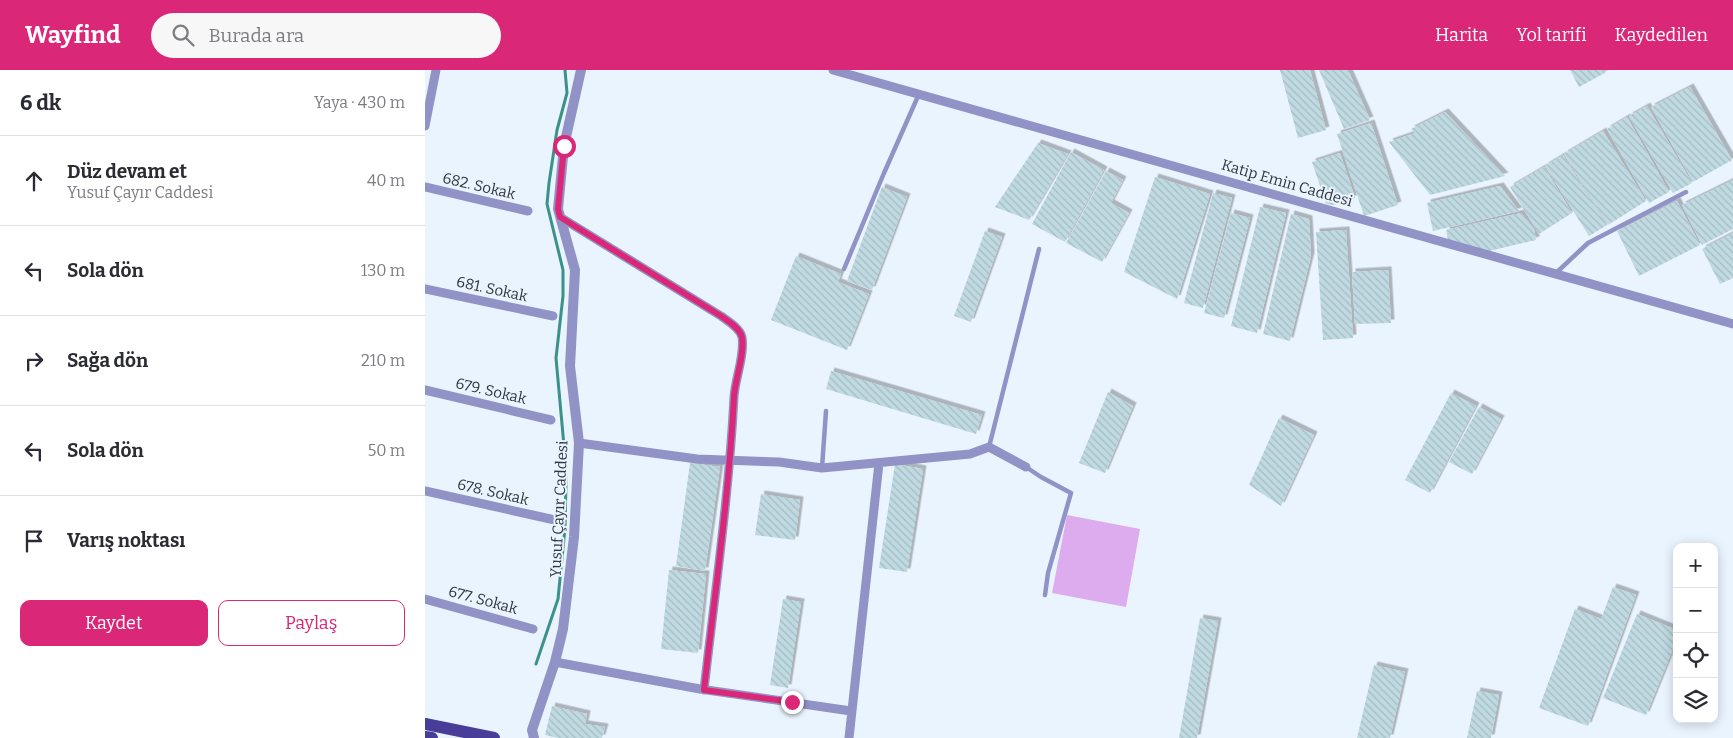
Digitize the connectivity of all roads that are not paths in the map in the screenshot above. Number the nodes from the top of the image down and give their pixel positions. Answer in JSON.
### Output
{"nodes":[{"id":1,"x":435,"y":70,"type":"edge"},
{"id":2,"x":581,"y":70,"type":"edge"},
{"id":3,"x":833,"y":70,"type":"edge"},
{"id":4,"x":919,"y":94,"type":"junction"},
{"id":5,"x":425,"y":126,"type":"edge"},
{"id":6,"x":425,"y":187,"type":"edge"},
{"id":7,"x":1685,"y":192,"type":"dead end"},
{"id":8,"x":528,"y":211,"type":"dead end"},
{"id":9,"x":560,"y":217,"type":"junction"},
{"id":10,"x":1039,"y":249,"type":"dead end"},
{"id":11,"x":844,"y":269,"type":"dead end"},
{"id":12,"x":1555,"y":274,"type":"junction"},
{"id":13,"x":425,"y":289,"type":"edge"},
{"id":14,"x":553,"y":316,"type":"dead end"},
{"id":15,"x":1733,"y":324,"type":"edge"},
{"id":16,"x":425,"y":390,"type":"edge"},
{"id":17,"x":826,"y":411,"type":"dead end"},
{"id":18,"x":551,"y":420,"type":"dead end"},
{"id":19,"x":579,"y":443,"type":"junction"},
{"id":20,"x":989,"y":447,"type":"junction"},
{"id":21,"x":731,"y":461,"type":"junction"},
{"id":22,"x":879,"y":463,"type":"junction"},
{"id":23,"x":823,"y":468,"type":"junction"},
{"id":24,"x":1026,"y":468,"type":"joint"},
{"id":25,"x":425,"y":491,"type":"edge"},
{"id":26,"x":555,"y":520,"type":"dead end"},
{"id":27,"x":1045,"y":595,"type":"dead end"},
{"id":28,"x":425,"y":599,"type":"edge"},
{"id":29,"x":533,"y":628,"type":"dead end"},
{"id":30,"x":555,"y":662,"type":"junction"},
{"id":31,"x":704,"y":690,"type":"junction"},
{"id":32,"x":851,"y":711,"type":"junction"},
{"id":33,"x":425,"y":724,"type":"edge"},
{"id":34,"x":425,"y":736,"type":"edge"},
{"id":35,"x":432,"y":738,"type":"edge"},
{"id":36,"x":494,"y":738,"type":"edge"},
{"id":37,"x":535,"y":738,"type":"edge"},
{"id":38,"x":849,"y":738,"type":"edge"}],
"edges":[{"from":1,"to":5,"type":"street"},
{"from":2,"to":9,"type":"street","name":"Yusuf Çayır Caddesi"},
{"from":3,"to":4,"type":"street","name":"Katip Emin Caddesi"},
{"from":4,"to":11,"type":"lane"},
{"from":4,"to":12,"type":"street","name":"Katip Emin Caddesi"},
{"from":6,"to":8,"type":"street","name":"682. Sokak"},
{"from":7,"to":12,"type":"lane"},
{"from":9,"to":19,"type":"street","name":"Yusuf Çayır Caddesi"},
{"from":9,"to":21,"type":"street"},
{"from":10,"to":20,"type":"lane"},
{"from":12,"to":15,"type":"street","name":"Katip Emin Caddesi"},
{"from":13,"to":14,"type":"street","name":"681. Sokak"},
{"from":16,"to":18,"type":"street","name":"679. Sokak"},
{"from":17,"to":23,"type":"lane"},
{"from":19,"to":21,"type":"street"},
{"from":19,"to":30,"type":"street","name":"Yusuf Çayır Caddesi"},
{"from":20,"to":22,"type":"street"},
{"from":20,"to":24,"type":"street"},
{"from":21,"to":23,"type":"street"},
{"from":21,"to":31,"type":"street"},
{"from":22,"to":23,"type":"street"},
{"from":22,"to":32,"type":"street"},
{"from":24,"to":27,"type":"lane"},
{"from":25,"to":26,"type":"street","name":"678. Sokak"},
{"from":28,"to":29,"type":"street","name":"677. Sokak"},
{"from":30,"to":31,"type":"street"},
{"from":30,"to":37,"type":"street","name":"Yusuf Çayır Caddesi"},
{"from":31,"to":32,"type":"street"},
{"from":32,"to":38,"type":"street"},
{"from":33,"to":36,"type":"main road"},
{"from":34,"to":35,"type":"main road"}]}
